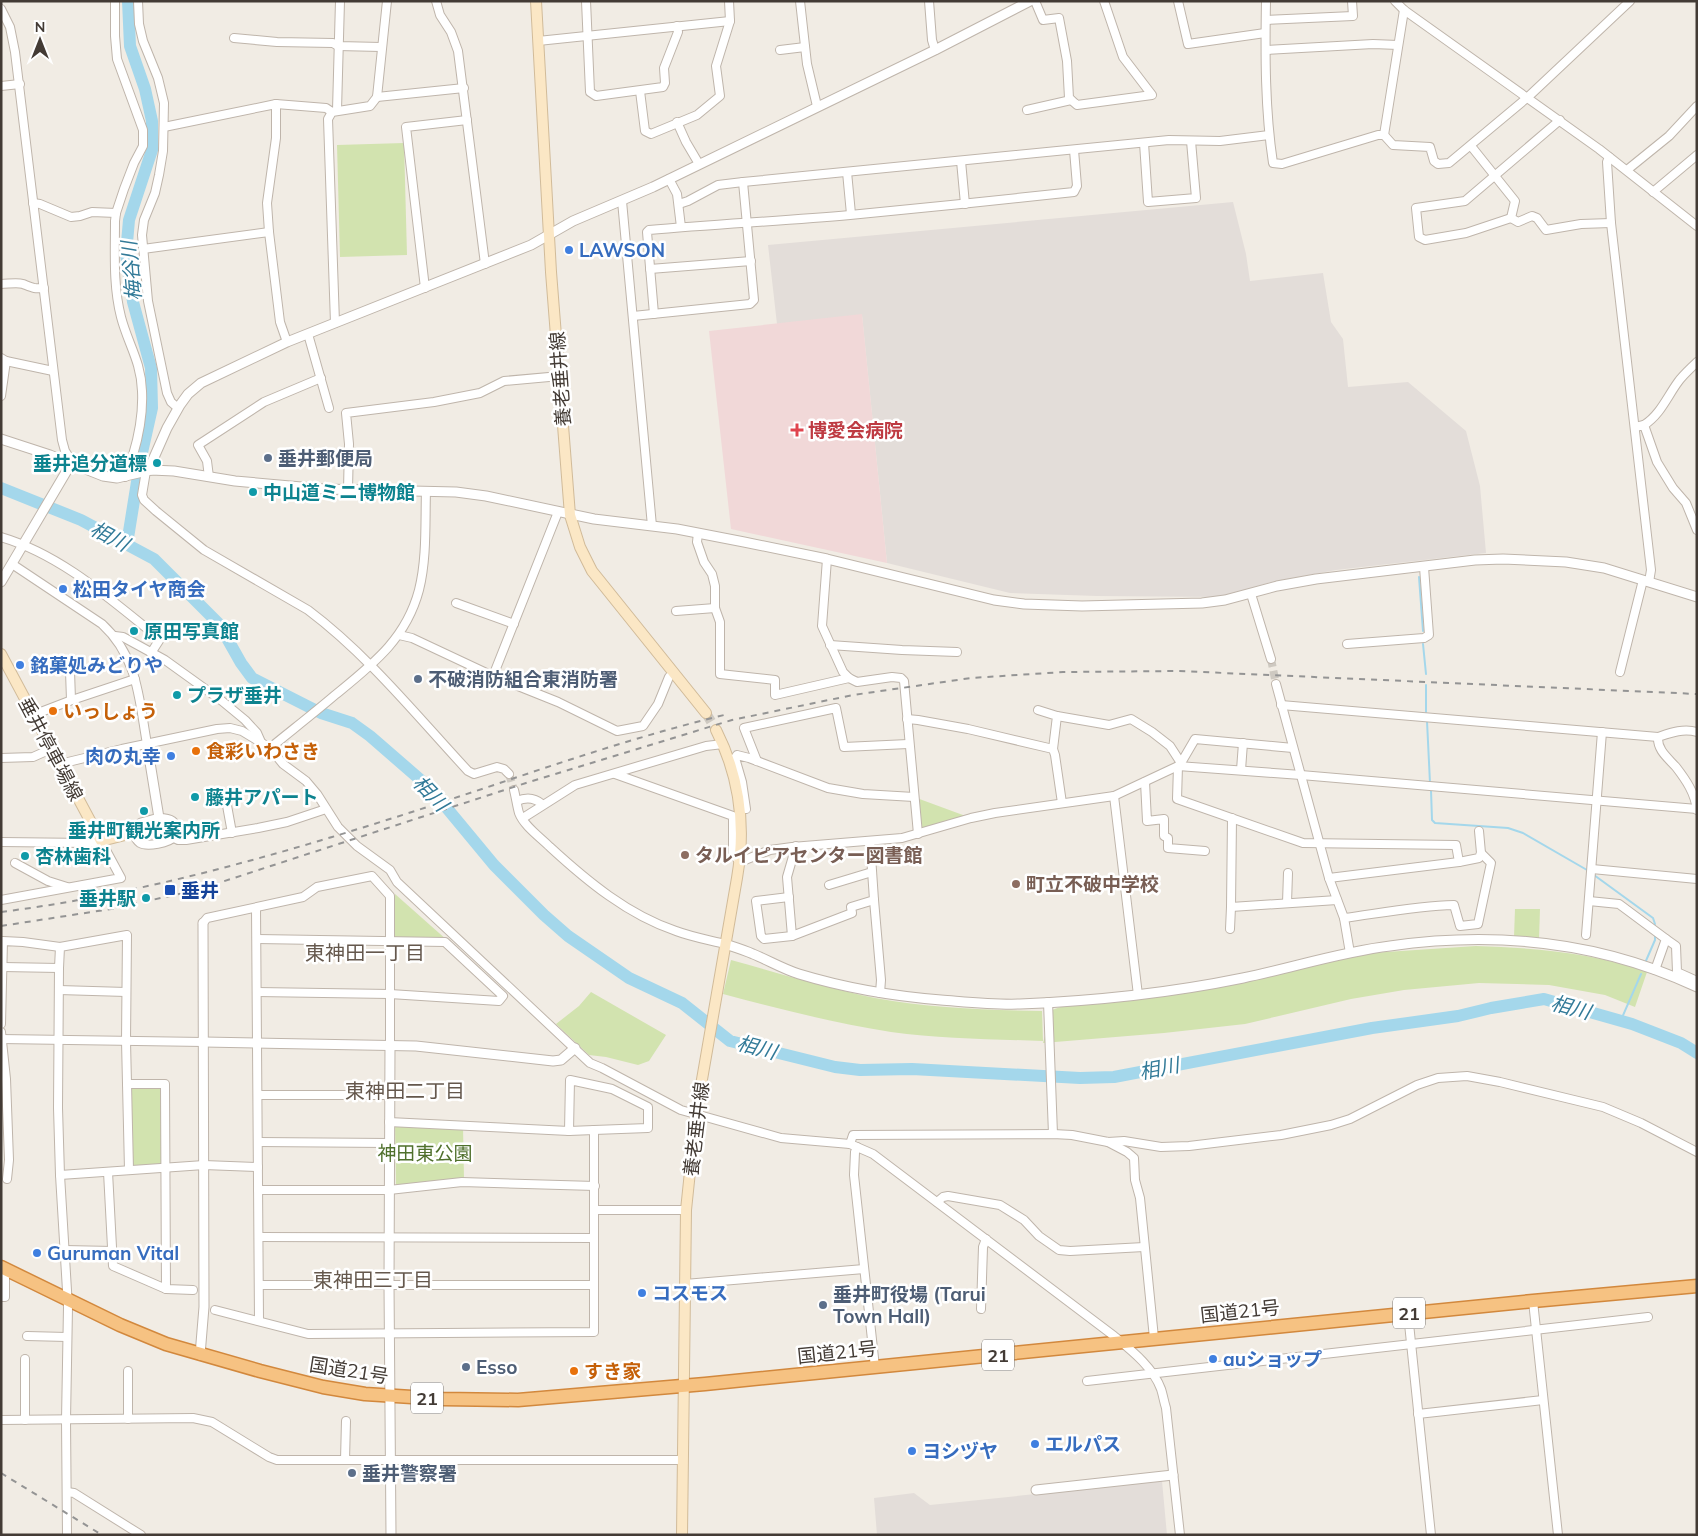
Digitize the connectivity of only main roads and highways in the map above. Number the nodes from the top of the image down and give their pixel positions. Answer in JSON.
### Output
{"nodes":[{"id":1,"x":536,"y":1,"type":"edge"},
{"id":2,"x":2,"y":658,"type":"edge"},
{"id":3,"x":706,"y":713,"type":"tunnel mouth"},
{"id":4,"x":716,"y":730,"type":"tunnel mouth"},
{"id":5,"x":133,"y":833,"type":"road end"},
{"id":6,"x":5,"y":1269,"type":"edge"},
{"id":7,"x":1697,"y":1286,"type":"edge"},
{"id":8,"x":684,"y":1386,"type":"junction"},
{"id":9,"x":682,"y":1535,"type":"edge"}],
"edges":[{"from":1,"to":3,"type":"main road","name":"養老垂井線"},
{"from":2,"to":5,"type":"main road","name":"垂井停車場線"},
{"from":4,"to":8,"type":"main road","name":"養老垂井線"},
{"from":6,"to":8,"type":"highway","name":"国道21号","number":"21"},
{"from":7,"to":8,"type":"highway","name":"国道21号","number":"21"},
{"from":8,"to":9,"type":"main road","name":"養老垂井線"}]}
